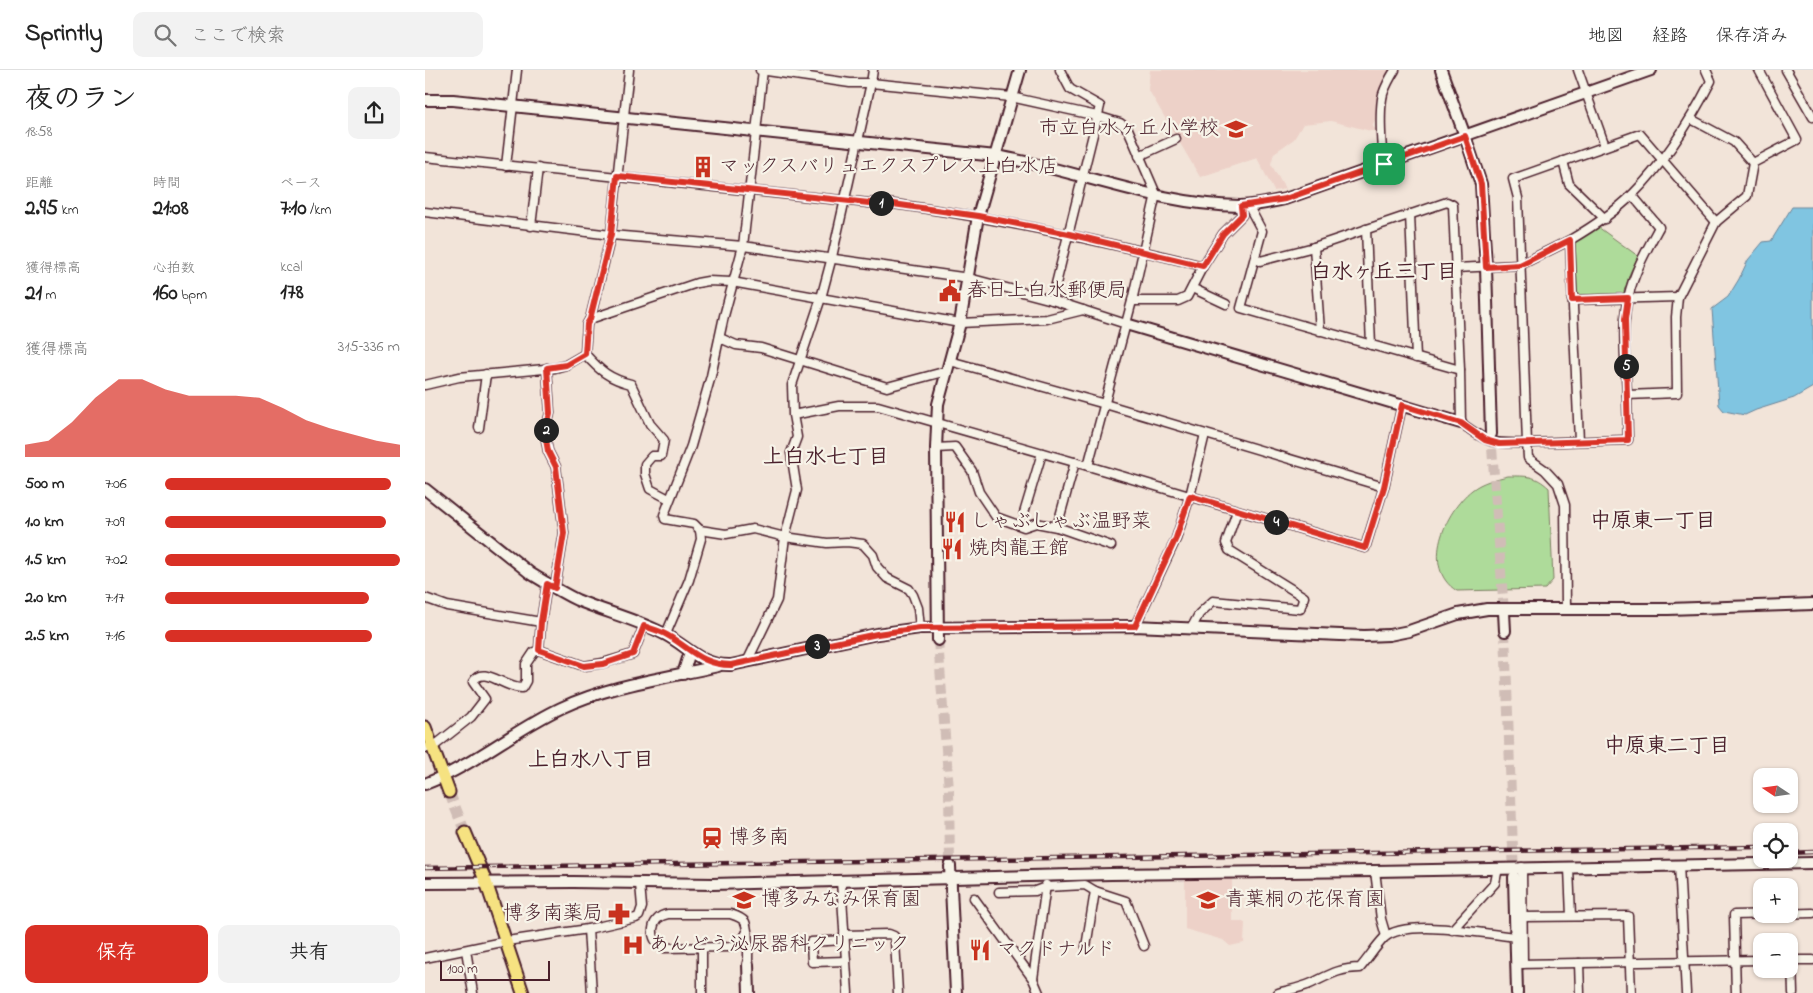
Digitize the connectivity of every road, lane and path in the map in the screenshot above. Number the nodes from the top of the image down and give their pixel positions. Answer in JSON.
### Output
{"nodes":[{"id":1,"x":517,"y":70,"type":"edge"},
{"id":2,"x":629,"y":70,"type":"edge"},
{"id":3,"x":759,"y":70,"type":"edge"},
{"id":4,"x":763,"y":70,"type":"edge"},
{"id":5,"x":873,"y":70,"type":"edge"},
{"id":6,"x":1020,"y":70,"type":"edge"},
{"id":7,"x":1060,"y":70,"type":"edge"},
{"id":8,"x":1395,"y":70,"type":"edge"},
{"id":9,"x":1441,"y":70,"type":"edge"},
{"id":10,"x":1578,"y":70,"type":"edge"},
{"id":11,"x":1651,"y":70,"type":"edge"},
{"id":12,"x":1706,"y":70,"type":"edge"},
{"id":13,"x":1759,"y":70,"type":"edge"},
{"id":14,"x":1786,"y":70,"type":"edge"},
{"id":15,"x":871,"y":83,"type":"junction"},
{"id":16,"x":1586,"y":93,"type":"junction"},
{"id":17,"x":1011,"y":97,"type":"junction"},
{"id":18,"x":425,"y":100,"type":"edge"},
{"id":19,"x":511,"y":107,"type":"junction"},
{"id":20,"x":1097,"y":116,"type":"junction"},
{"id":21,"x":623,"y":117,"type":"junction"},
{"id":22,"x":1813,"y":117,"type":"edge"},
{"id":23,"x":1691,"y":119,"type":"junction"},
{"id":24,"x":755,"y":131,"type":"junction"},
{"id":25,"x":1465,"y":136,"type":"junction"},
{"id":26,"x":1176,"y":139,"type":"dead end"},
{"id":27,"x":858,"y":142,"type":"junction"},
{"id":28,"x":1605,"y":146,"type":"junction"},
{"id":29,"x":996,"y":156,"type":"junction"},
{"id":30,"x":1139,"y":156,"type":"junction"},
{"id":31,"x":425,"y":158,"type":"edge"},
{"id":32,"x":1563,"y":161,"type":"junction"},
{"id":33,"x":1662,"y":161,"type":"junction"},
{"id":34,"x":1753,"y":163,"type":"junction"},
{"id":35,"x":1384,"y":164,"type":"junction"},
{"id":36,"x":506,"y":166,"type":"junction"},
{"id":37,"x":538,"y":168,"type":"junction"},
{"id":38,"x":617,"y":176,"type":"junction"},
{"id":39,"x":1082,"y":177,"type":"junction"},
{"id":40,"x":750,"y":190,"type":"junction"},
{"id":41,"x":1156,"y":194,"type":"junction"},
{"id":42,"x":1632,"y":195,"type":"junction"},
{"id":43,"x":845,"y":200,"type":"junction"},
{"id":44,"x":1245,"y":206,"type":"junction"},
{"id":45,"x":425,"y":212,"type":"edge"},
{"id":46,"x":1410,"y":214,"type":"junction"},
{"id":47,"x":978,"y":216,"type":"junction"},
{"id":48,"x":1605,"y":218,"type":"junction"},
{"id":49,"x":1715,"y":222,"type":"junction"},
{"id":50,"x":531,"y":226,"type":"junction"},
{"id":51,"x":1366,"y":229,"type":"junction"},
{"id":52,"x":611,"y":234,"type":"junction"},
{"id":53,"x":1069,"y":234,"type":"junction"},
{"id":54,"x":1570,"y":240,"type":"junction"},
{"id":55,"x":743,"y":246,"type":"junction"},
{"id":56,"x":1314,"y":247,"type":"junction"},
{"id":57,"x":1143,"y":251,"type":"junction"},
{"id":58,"x":832,"y":257,"type":"junction"},
{"id":59,"x":1255,"y":258,"type":"junction"},
{"id":60,"x":1520,"y":265,"type":"junction"},
{"id":61,"x":1203,"y":266,"type":"junction"},
{"id":62,"x":1486,"y":267,"type":"junction"},
{"id":63,"x":1455,"y":268,"type":"junction"},
{"id":64,"x":969,"y":278,"type":"junction"},
{"id":65,"x":733,"y":282,"type":"junction"},
{"id":66,"x":1192,"y":288,"type":"junction"},
{"id":67,"x":1679,"y":297,"type":"junction"},
{"id":68,"x":821,"y":298,"type":"junction"},
{"id":69,"x":1628,"y":298,"type":"junction"},
{"id":70,"x":1052,"y":300,"type":"junction"},
{"id":71,"x":1572,"y":300,"type":"junction"},
{"id":72,"x":1132,"y":301,"type":"junction"},
{"id":73,"x":1226,"y":304,"type":"dead end"},
{"id":74,"x":1086,"y":310,"type":"junction"},
{"id":75,"x":590,"y":319,"type":"junction"},
{"id":76,"x":960,"y":323,"type":"junction"},
{"id":77,"x":1126,"y":324,"type":"junction"},
{"id":78,"x":1320,"y":330,"type":"junction"},
{"id":79,"x":720,"y":338,"type":"junction"},
{"id":80,"x":1371,"y":345,"type":"junction"},
{"id":81,"x":585,"y":354,"type":"junction"},
{"id":82,"x":1416,"y":358,"type":"junction"},
{"id":83,"x":799,"y":360,"type":"junction"},
{"id":84,"x":948,"y":366,"type":"junction"},
{"id":85,"x":547,"y":368,"type":"junction"},
{"id":86,"x":1460,"y":370,"type":"junction"},
{"id":87,"x":486,"y":374,"type":"junction"},
{"id":88,"x":425,"y":385,"type":"edge"},
{"id":89,"x":1627,"y":395,"type":"junction"},
{"id":90,"x":1105,"y":404,"type":"junction"},
{"id":91,"x":1402,"y":405,"type":"junction"},
{"id":92,"x":793,"y":415,"type":"junction"},
{"id":93,"x":1461,"y":423,"type":"junction"},
{"id":94,"x":937,"y":424,"type":"junction"},
{"id":95,"x":479,"y":428,"type":"dead end"},
{"id":96,"x":1205,"y":434,"type":"junction"},
{"id":97,"x":1491,"y":434,"type":"tunnel mouth"},
{"id":98,"x":1579,"y":441,"type":"junction"},
{"id":99,"x":1527,"y":444,"type":"junction"},
{"id":100,"x":936,"y":448,"type":"junction"},
{"id":101,"x":1042,"y":453,"type":"junction"},
{"id":102,"x":1075,"y":462,"type":"junction"},
{"id":103,"x":1088,"y":466,"type":"junction"},
{"id":104,"x":1384,"y":487,"type":"junction"},
{"id":105,"x":425,"y":489,"type":"edge"},
{"id":106,"x":1190,"y":496,"type":"junction"},
{"id":107,"x":669,"y":499,"type":"junction"},
{"id":108,"x":1237,"y":510,"type":"junction"},
{"id":109,"x":1024,"y":513,"type":"dead end"},
{"id":110,"x":1057,"y":527,"type":"junction"},
{"id":111,"x":700,"y":530,"type":"junction"},
{"id":112,"x":785,"y":537,"type":"junction"},
{"id":113,"x":1111,"y":546,"type":"dead end"},
{"id":114,"x":551,"y":586,"type":"junction"},
{"id":115,"x":425,"y":598,"type":"edge"},
{"id":116,"x":1813,"y":604,"type":"edge"},
{"id":117,"x":1567,"y":609,"type":"junction"},
{"id":118,"x":1504,"y":612,"type":"tunnel mouth"},
{"id":119,"x":541,"y":622,"type":"junction"},
{"id":120,"x":644,"y":626,"type":"junction"},
{"id":121,"x":1135,"y":626,"type":"junction"},
{"id":122,"x":920,"y":628,"type":"junction"},
{"id":123,"x":938,"y":628,"type":"junction"},
{"id":124,"x":1191,"y":629,"type":"junction"},
{"id":125,"x":1505,"y":631,"type":"tunnel mouth"},
{"id":126,"x":666,"y":634,"type":"junction"},
{"id":127,"x":938,"y":640,"type":"tunnel mouth"},
{"id":128,"x":539,"y":650,"type":"junction"},
{"id":129,"x":690,"y":652,"type":"junction"},
{"id":130,"x":747,"y":662,"type":"junction"},
{"id":131,"x":720,"y":665,"type":"junction"},
{"id":132,"x":683,"y":674,"type":"junction"},
{"id":133,"x":425,"y":727,"type":"edge"},
{"id":134,"x":429,"y":748,"type":"edge"},
{"id":135,"x":443,"y":777,"type":"junction"},
{"id":136,"x":425,"y":784,"type":"edge"},
{"id":137,"x":449,"y":792,"type":"tunnel mouth"},
{"id":138,"x":465,"y":832,"type":"tunnel mouth"},
{"id":139,"x":1813,"y":863,"type":"edge"},
{"id":140,"x":1679,"y":865,"type":"junction"},
{"id":141,"x":949,"y":866,"type":"tunnel mouth"},
{"id":142,"x":1497,"y":868,"type":"junction"},
{"id":143,"x":1522,"y":868,"type":"junction"},
{"id":144,"x":1569,"y":868,"type":"junction"},
{"id":145,"x":1375,"y":871,"type":"junction"},
{"id":146,"x":950,"y":877,"type":"junction"},
{"id":147,"x":1514,"y":877,"type":"tunnel mouth"},
{"id":148,"x":841,"y":881,"type":"junction"},
{"id":149,"x":486,"y":882,"type":"junction"},
{"id":150,"x":1046,"y":882,"type":"junction"},
{"id":151,"x":425,"y":883,"type":"edge"},
{"id":152,"x":640,"y":884,"type":"junction"},
{"id":153,"x":1095,"y":891,"type":"junction"},
{"id":154,"x":999,"y":892,"type":"dead end"},
{"id":155,"x":973,"y":898,"type":"dead end"},
{"id":156,"x":1813,"y":913,"type":"edge"},
{"id":157,"x":1571,"y":916,"type":"junction"},
{"id":158,"x":1523,"y":917,"type":"junction"},
{"id":159,"x":588,"y":929,"type":"junction"},
{"id":160,"x":1452,"y":930,"type":"junction"},
{"id":161,"x":747,"y":932,"type":"junction"},
{"id":162,"x":1386,"y":936,"type":"junction"},
{"id":163,"x":1515,"y":937,"type":"junction"},
{"id":164,"x":844,"y":938,"type":"junction"},
{"id":165,"x":507,"y":941,"type":"junction"},
{"id":166,"x":1144,"y":946,"type":"dead end"},
{"id":167,"x":730,"y":947,"type":"junction"},
{"id":168,"x":702,"y":948,"type":"junction"},
{"id":169,"x":1086,"y":948,"type":"dead end"},
{"id":170,"x":466,"y":950,"type":"junction"},
{"id":171,"x":425,"y":958,"type":"edge"},
{"id":172,"x":1735,"y":960,"type":"junction"},
{"id":173,"x":1753,"y":960,"type":"edge"},
{"id":174,"x":1798,"y":960,"type":"edge"},
{"id":175,"x":1813,"y":960,"type":"edge"},
{"id":176,"x":846,"y":961,"type":"junction"},
{"id":177,"x":1630,"y":962,"type":"junction"},
{"id":178,"x":1685,"y":962,"type":"junction"},
{"id":179,"x":1579,"y":963,"type":"junction"},
{"id":180,"x":748,"y":964,"type":"junction"},
{"id":181,"x":1520,"y":964,"type":"junction"},
{"id":182,"x":1792,"y":978,"type":"edge"},
{"id":183,"x":1033,"y":979,"type":"junction"},
{"id":184,"x":473,"y":993,"type":"edge"},
{"id":185,"x":523,"y":993,"type":"edge"},
{"id":186,"x":592,"y":993,"type":"edge"},
{"id":187,"x":702,"y":993,"type":"edge"},
{"id":188,"x":749,"y":993,"type":"edge"},
{"id":189,"x":848,"y":993,"type":"edge"},
{"id":190,"x":898,"y":993,"type":"edge"},
{"id":191,"x":956,"y":993,"type":"edge"},
{"id":192,"x":1039,"y":993,"type":"edge"},
{"id":193,"x":1278,"y":993,"type":"edge"},
{"id":194,"x":1517,"y":993,"type":"edge"},
{"id":195,"x":1580,"y":993,"type":"edge"},
{"id":196,"x":1631,"y":993,"type":"edge"},
{"id":197,"x":1686,"y":993,"type":"edge"},
{"id":198,"x":1736,"y":993,"type":"edge"},
{"id":199,"x":1793,"y":993,"type":"edge"}],
"edges":[{"from":1,"to":19,"type":"street"},
{"from":2,"to":21,"type":"street"},
{"from":3,"to":4,"type":"street"},
{"from":4,"to":15,"type":"street"},
{"from":4,"to":24,"type":"street"},
{"from":5,"to":15,"type":"street"},
{"from":6,"to":17,"type":"street"},
{"from":7,"to":20,"type":"street"},
{"from":8,"to":35,"type":"street"},
{"from":9,"to":25,"type":"street"},
{"from":10,"to":16,"type":"street"},
{"from":11,"to":16,"type":"street"},
{"from":12,"to":23,"type":"street"},
{"from":13,"to":34,"type":"street"},
{"from":14,"to":22,"type":"street"},
{"from":15,"to":17,"type":"street"},
{"from":15,"to":27,"type":"street"},
{"from":16,"to":25,"type":"street"},
{"from":16,"to":28,"type":"street"},
{"from":17,"to":20,"type":"street"},
{"from":17,"to":29,"type":"street"},
{"from":18,"to":19,"type":"street"},
{"from":19,"to":21,"type":"street"},
{"from":19,"to":36,"type":"street"},
{"from":20,"to":30,"type":"street"},
{"from":20,"to":39,"type":"street"},
{"from":21,"to":24,"type":"street"},
{"from":21,"to":38,"type":"street"},
{"from":23,"to":33,"type":"street"},
{"from":23,"to":34,"type":"street"},
{"from":24,"to":27,"type":"street"},
{"from":24,"to":40,"type":"street"},
{"from":25,"to":35,"type":"street"},
{"from":25,"to":62,"type":"street"},
{"from":26,"to":30,"type":"street"},
{"from":27,"to":29,"type":"street"},
{"from":27,"to":43,"type":"street"},
{"from":28,"to":32,"type":"street"},
{"from":28,"to":33,"type":"street"},
{"from":29,"to":39,"type":"street"},
{"from":29,"to":47,"type":"street"},
{"from":30,"to":41,"type":"street"},
{"from":31,"to":36,"type":"street"},
{"from":32,"to":48,"type":"street"},
{"from":32,"to":60,"type":"street"},
{"from":33,"to":42,"type":"street"},
{"from":33,"to":49,"type":"street"},
{"from":34,"to":49,"type":"street"},
{"from":35,"to":44,"type":"street"},
{"from":36,"to":37,"type":"street"},
{"from":37,"to":38,"type":"street"},
{"from":37,"to":50,"type":"street"},
{"from":38,"to":40,"type":"street"},
{"from":38,"to":52,"type":"street"},
{"from":39,"to":41,"type":"street"},
{"from":39,"to":53,"type":"street"},
{"from":40,"to":43,"type":"street"},
{"from":40,"to":55,"type":"street"},
{"from":41,"to":44,"type":"street"},
{"from":41,"to":57,"type":"street"},
{"from":42,"to":48,"type":"street"},
{"from":42,"to":69,"type":"street"},
{"from":43,"to":47,"type":"street"},
{"from":43,"to":58,"type":"street"},
{"from":44,"to":59,"type":"street"},
{"from":44,"to":61,"type":"street"},
{"from":45,"to":50,"type":"street"},
{"from":46,"to":51,"type":"street"},
{"from":46,"to":63,"type":"street"},
{"from":46,"to":82,"type":"street"},
{"from":47,"to":53,"type":"street"},
{"from":47,"to":64,"type":"street"},
{"from":48,"to":54,"type":"street"},
{"from":49,"to":67,"type":"street"},
{"from":50,"to":52,"type":"street"},
{"from":51,"to":56,"type":"street"},
{"from":51,"to":80,"type":"street"},
{"from":52,"to":55,"type":"street"},
{"from":52,"to":75,"type":"street"},
{"from":53,"to":57,"type":"street"},
{"from":53,"to":70,"type":"street"},
{"from":54,"to":60,"type":"street"},
{"from":54,"to":71,"type":"street"},
{"from":55,"to":58,"type":"street"},
{"from":55,"to":65,"type":"street"},
{"from":56,"to":59,"type":"street"},
{"from":56,"to":78,"type":"street"},
{"from":57,"to":61,"type":"street"},
{"from":57,"to":72,"type":"street"},
{"from":58,"to":64,"type":"street"},
{"from":58,"to":68,"type":"street"},
{"from":59,"to":78,"type":"street"},
{"from":60,"to":62,"type":"street"},
{"from":60,"to":99,"type":"street"},
{"from":61,"to":66,"type":"street"},
{"from":62,"to":63,"type":"street"},
{"from":62,"to":97,"type":"street"},
{"from":63,"to":86,"type":"street"},
{"from":64,"to":70,"type":"street"},
{"from":64,"to":76,"type":"street"},
{"from":65,"to":68,"type":"street"},
{"from":65,"to":75,"type":"street"},
{"from":65,"to":79,"type":"street"},
{"from":66,"to":72,"type":"street"},
{"from":66,"to":73,"type":"street"},
{"from":67,"to":69,"type":"street"},
{"from":67,"to":89,"type":"street"},
{"from":68,"to":76,"type":"street"},
{"from":68,"to":83,"type":"street"},
{"from":69,"to":71,"type":"street"},
{"from":69,"to":89,"type":"street"},
{"from":70,"to":74,"type":"street"},
{"from":71,"to":98,"type":"street"},
{"from":72,"to":77,"type":"street"},
{"from":74,"to":76,"type":"street"},
{"from":74,"to":77,"type":"street"},
{"from":75,"to":81,"type":"street"},
{"from":76,"to":84,"type":"street"},
{"from":77,"to":90,"type":"street"},
{"from":77,"to":91,"type":"street"},
{"from":78,"to":80,"type":"street"},
{"from":79,"to":83,"type":"street"},
{"from":79,"to":107,"type":"street"},
{"from":80,"to":82,"type":"street"},
{"from":81,"to":85,"type":"street"},
{"from":81,"to":107,"type":"street"},
{"from":82,"to":86,"type":"street"},
{"from":83,"to":84,"type":"street"},
{"from":83,"to":92,"type":"street"},
{"from":84,"to":90,"type":"street"},
{"from":84,"to":94,"type":"street"},
{"from":85,"to":87,"type":"street"},
{"from":85,"to":114,"type":"street"},
{"from":86,"to":93,"type":"street"},
{"from":87,"to":88,"type":"street"},
{"from":87,"to":95,"type":"street"},
{"from":89,"to":98,"type":"street"},
{"from":90,"to":96,"type":"street"},
{"from":90,"to":103,"type":"street"},
{"from":91,"to":93,"type":"street"},
{"from":91,"to":104,"type":"street"},
{"from":92,"to":94,"type":"street"},
{"from":92,"to":112,"type":"street"},
{"from":93,"to":99,"type":"street"},
{"from":94,"to":100,"type":"street"},
{"from":94,"to":101,"type":"street"},
{"from":96,"to":104,"type":"street"},
{"from":96,"to":106,"type":"street"},
{"from":98,"to":99,"type":"street"},
{"from":99,"to":117,"type":"street"},
{"from":100,"to":110,"type":"street"},
{"from":100,"to":123,"type":"street"},
{"from":101,"to":102,"type":"street"},
{"from":101,"to":109,"type":"street"},
{"from":102,"to":103,"type":"street"},
{"from":102,"to":110,"type":"street"},
{"from":103,"to":106,"type":"street"},
{"from":104,"to":108,"type":"street"},
{"from":105,"to":114,"type":"street"},
{"from":106,"to":108,"type":"street"},
{"from":106,"to":121,"type":"street"},
{"from":107,"to":111,"type":"street"},
{"from":108,"to":124,"type":"street"},
{"from":110,"to":113,"type":"street"},
{"from":111,"to":112,"type":"street"},
{"from":111,"to":126,"type":"street"},
{"from":112,"to":122,"type":"street"},
{"from":112,"to":130,"type":"street"},
{"from":114,"to":119,"type":"street"},
{"from":114,"to":120,"type":"street"},
{"from":115,"to":119,"type":"street"},
{"from":116,"to":117,"type":"street"},
{"from":117,"to":124,"type":"street"},
{"from":118,"to":125,"type":"street"},
{"from":119,"to":128,"type":"street"},
{"from":120,"to":126,"type":"street"},
{"from":120,"to":128,"type":"street"},
{"from":121,"to":123,"type":"street"},
{"from":121,"to":124,"type":"street"},
{"from":122,"to":123,"type":"street"},
{"from":122,"to":130,"type":"street"},
{"from":123,"to":127,"type":"street"},
{"from":126,"to":129,"type":"street"},
{"from":128,"to":134,"type":"street"},
{"from":129,"to":131,"type":"street"},
{"from":129,"to":132,"type":"street"},
{"from":130,"to":131,"type":"street"},
{"from":131,"to":132,"type":"street"},
{"from":132,"to":135,"type":"street"},
{"from":133,"to":134,"type":"main road"},
{"from":134,"to":135,"type":"main road"},
{"from":135,"to":136,"type":"street"},
{"from":135,"to":137,"type":"main road"},
{"from":138,"to":149,"type":"main road"},
{"from":139,"to":140,"type":"street"},
{"from":140,"to":144,"type":"street"},
{"from":140,"to":178,"type":"street"},
{"from":141,"to":146,"type":"street"},
{"from":142,"to":143,"type":"street"},
{"from":142,"to":145,"type":"street"},
{"from":142,"to":160,"type":"street"},
{"from":143,"to":144,"type":"street"},
{"from":143,"to":158,"type":"street"},
{"from":144,"to":157,"type":"street"},
{"from":145,"to":150,"type":"street"},
{"from":145,"to":162,"type":"street"},
{"from":146,"to":148,"type":"street"},
{"from":146,"to":150,"type":"street"},
{"from":146,"to":191,"type":"street"},
{"from":147,"to":163,"type":"street"},
{"from":148,"to":152,"type":"street"},
{"from":148,"to":164,"type":"street"},
{"from":149,"to":151,"type":"street"},
{"from":149,"to":152,"type":"street"},
{"from":149,"to":165,"type":"main road"},
{"from":150,"to":153,"type":"street"},
{"from":150,"to":154,"type":"street"},
{"from":150,"to":183,"type":"street"},
{"from":152,"to":159,"type":"street"},
{"from":153,"to":166,"type":"street"},
{"from":153,"to":169,"type":"street"},
{"from":155,"to":183,"type":"street"},
{"from":156,"to":172,"type":"street"},
{"from":157,"to":158,"type":"street"},
{"from":157,"to":177,"type":"street"},
{"from":158,"to":181,"type":"street"},
{"from":159,"to":165,"type":"street"},
{"from":159,"to":186,"type":"street"},
{"from":160,"to":162,"type":"street"},
{"from":160,"to":163,"type":"street"},
{"from":161,"to":167,"type":"street"},
{"from":161,"to":168,"type":"street"},
{"from":161,"to":180,"type":"street"},
{"from":162,"to":193,"type":"street"},
{"from":163,"to":181,"type":"street"},
{"from":164,"to":176,"type":"street"},
{"from":164,"to":176,"type":"street"},
{"from":164,"to":190,"type":"street"},
{"from":165,"to":170,"type":"street"},
{"from":165,"to":185,"type":"main road"},
{"from":167,"to":168,"type":"street"},
{"from":167,"to":180,"type":"street"},
{"from":168,"to":187,"type":"street"},
{"from":170,"to":171,"type":"street"},
{"from":170,"to":184,"type":"street"},
{"from":172,"to":173,"type":"street"},
{"from":172,"to":178,"type":"street"},
{"from":172,"to":198,"type":"street"},
{"from":174,"to":175,"type":"street"},
{"from":176,"to":189,"type":"street"},
{"from":177,"to":178,"type":"street"},
{"from":177,"to":179,"type":"street"},
{"from":177,"to":196,"type":"street"},
{"from":178,"to":197,"type":"street"},
{"from":179,"to":181,"type":"street"},
{"from":179,"to":195,"type":"street"},
{"from":180,"to":188,"type":"street"},
{"from":181,"to":194,"type":"street"},
{"from":182,"to":199,"type":"street"},
{"from":183,"to":192,"type":"street"}]}
